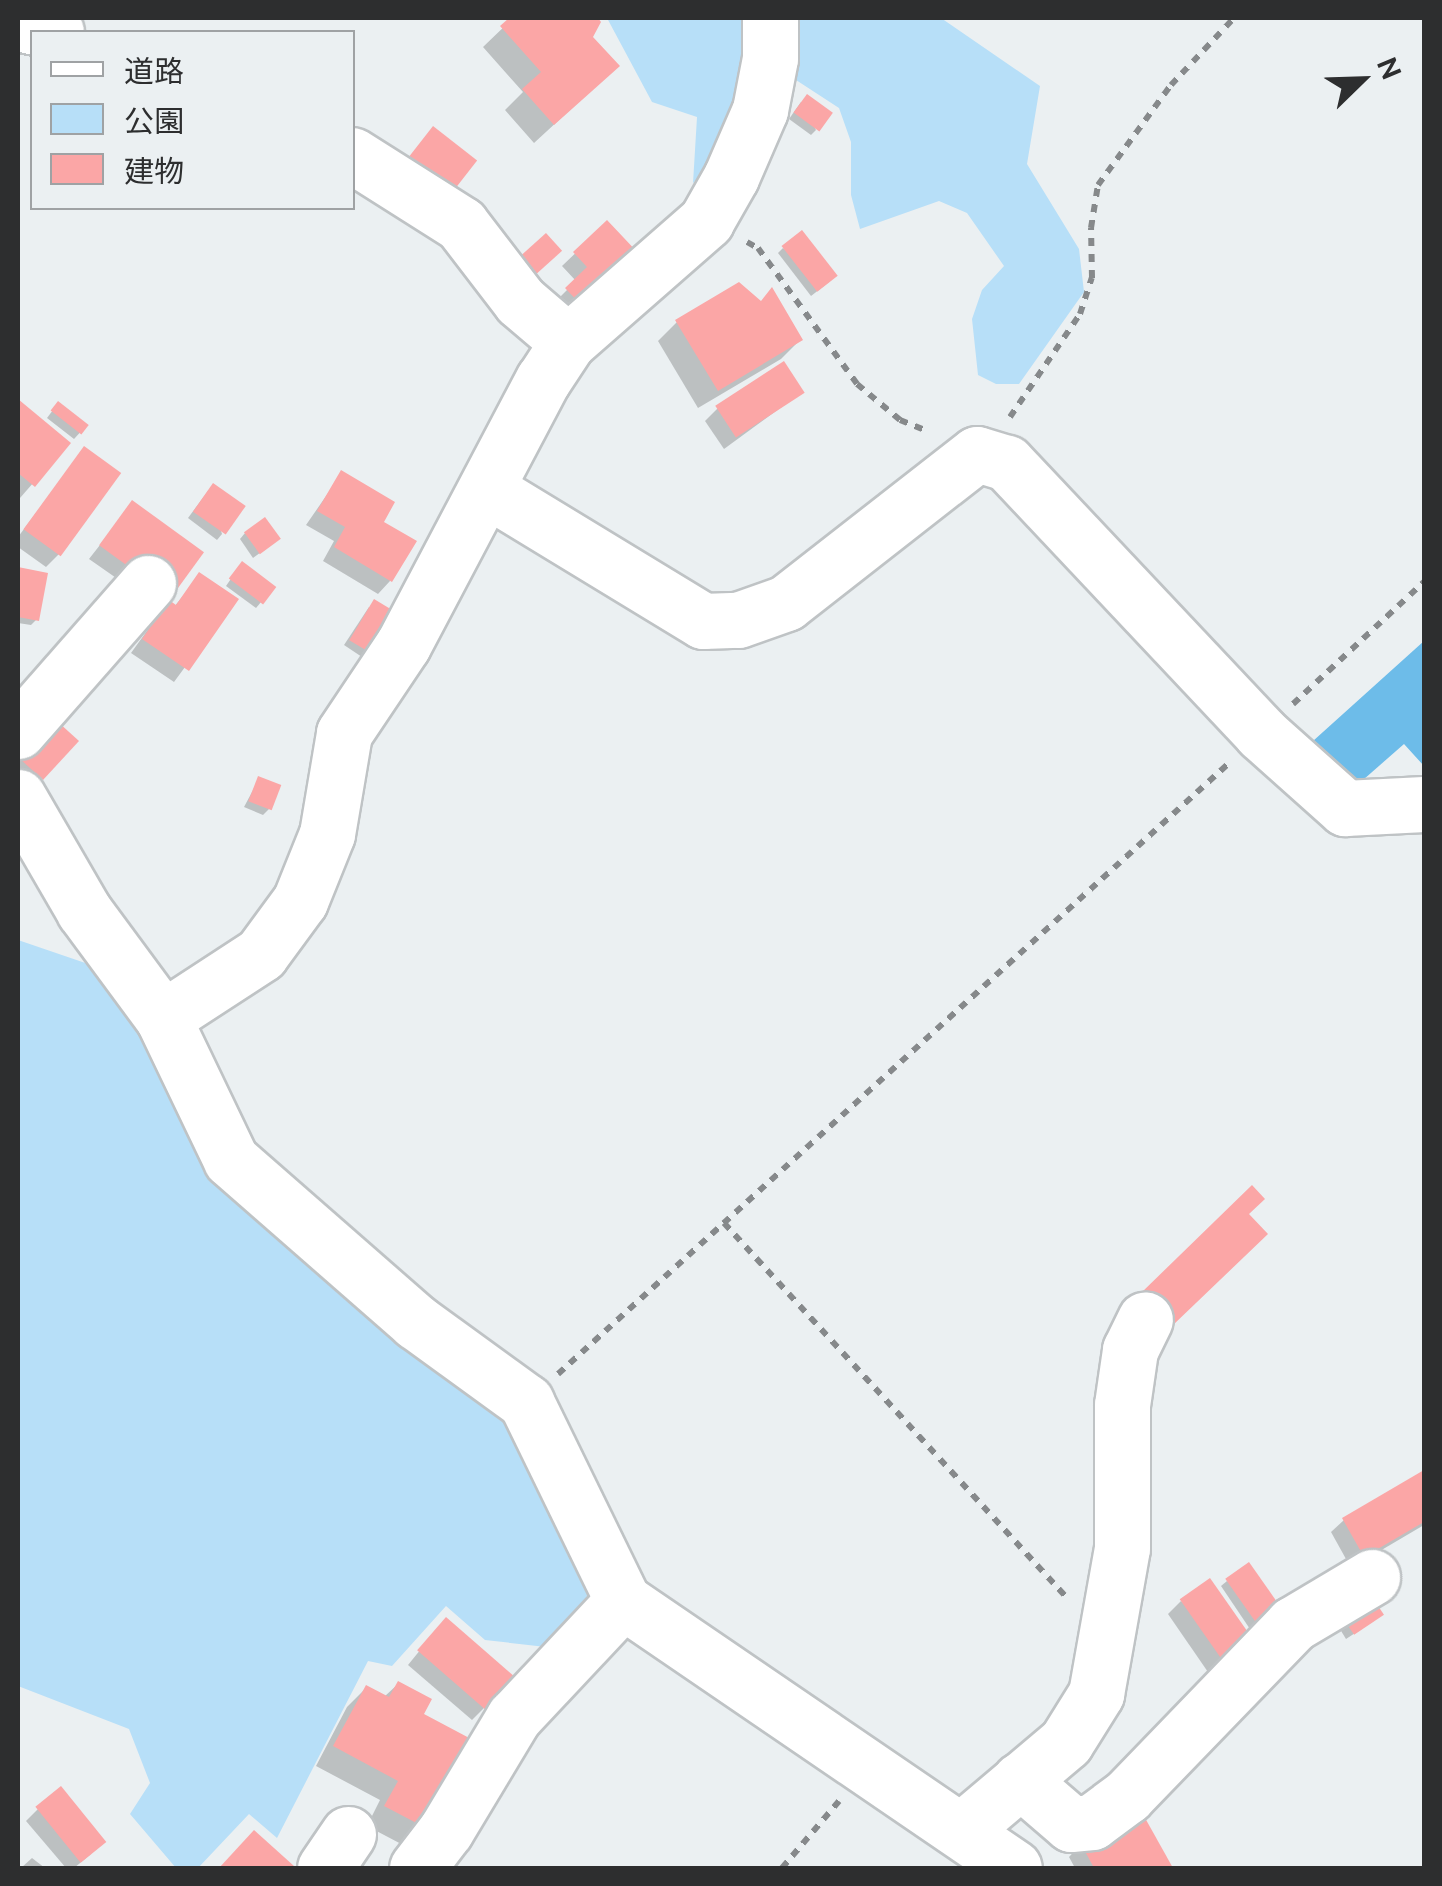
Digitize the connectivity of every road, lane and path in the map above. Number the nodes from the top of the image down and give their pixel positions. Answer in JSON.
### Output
{"nodes":[{"id":1,"x":770,"y":18,"type":"edge"},
{"id":2,"x":1234,"y":18,"type":"edge"},
{"id":3,"x":18,"y":23,"type":"edge"},
{"id":4,"x":48,"y":30,"type":"edge"},
{"id":5,"x":355,"y":157,"type":"edge"},
{"id":6,"x":706,"y":221,"type":"junction"},
{"id":7,"x":568,"y":342,"type":"junction"},
{"id":8,"x":976,"y":454,"type":"junction"},
{"id":9,"x":486,"y":489,"type":"junction"},
{"id":10,"x":1424,"y":582,"type":"edge"},
{"id":11,"x":148,"y":583,"type":"dead end"},
{"id":12,"x":18,"y":731,"type":"edge"},
{"id":13,"x":1262,"y":733,"type":"junction"},
{"id":14,"x":18,"y":797,"type":"edge"},
{"id":15,"x":1424,"y":804,"type":"edge"},
{"id":16,"x":164,"y":1018,"type":"junction"},
{"id":17,"x":724,"y":1222,"type":"junction"},
{"id":18,"x":1146,"y":1319,"type":"dead end"},
{"id":19,"x":526,"y":1402,"type":"junction"},
{"id":20,"x":1372,"y":1576,"type":"dead end"},
{"id":21,"x":624,"y":1600,"type":"junction"},
{"id":22,"x":1106,"y":1640,"type":"junction"},
{"id":23,"x":866,"y":1770,"type":"junction"},
{"id":24,"x":1020,"y":1780,"type":"junction"},
{"id":25,"x":962,"y":1830,"type":"junction"},
{"id":26,"x":417,"y":1868,"type":"edge"},
{"id":27,"x":782,"y":1868,"type":"edge"},
{"id":28,"x":1014,"y":1868,"type":"edge"}],
"edges":[{"from":1,"to":6,"type":"street"},
{"from":2,"to":8,"type":"path"},
{"from":3,"to":4,"type":"street"},
{"from":5,"to":7,"type":"street"},
{"from":6,"to":7,"type":"street"},
{"from":6,"to":8,"type":"path"},
{"from":7,"to":9,"type":"street"},
{"from":8,"to":9,"type":"street"},
{"from":8,"to":13,"type":"street"},
{"from":9,"to":16,"type":"street"},
{"from":10,"to":13,"type":"path"},
{"from":11,"to":12,"type":"street"},
{"from":13,"to":15,"type":"street"},
{"from":13,"to":17,"type":"path"},
{"from":14,"to":16,"type":"street"},
{"from":16,"to":19,"type":"street"},
{"from":17,"to":19,"type":"path"},
{"from":17,"to":22,"type":"path"},
{"from":18,"to":22,"type":"street"},
{"from":19,"to":21,"type":"street"},
{"from":20,"to":24,"type":"street"},
{"from":21,"to":23,"type":"street"},
{"from":21,"to":26,"type":"street"},
{"from":22,"to":24,"type":"street"},
{"from":23,"to":25,"type":"street"},
{"from":23,"to":27,"type":"path"},
{"from":24,"to":25,"type":"street"},
{"from":25,"to":28,"type":"street"}]}
